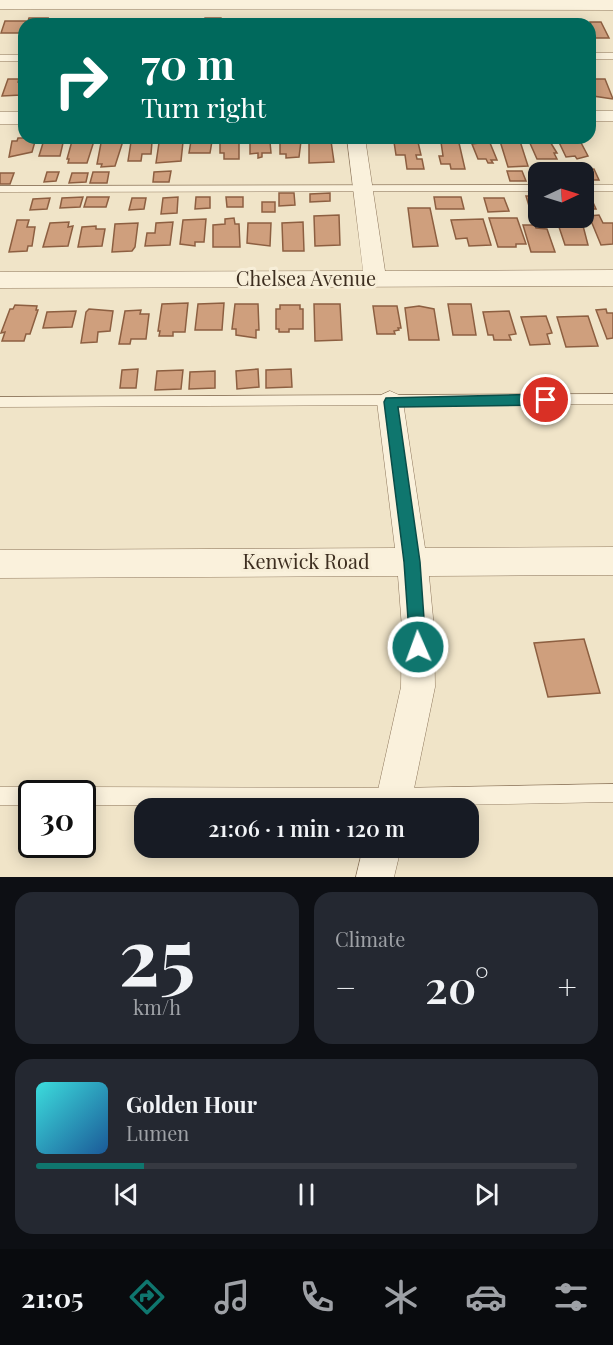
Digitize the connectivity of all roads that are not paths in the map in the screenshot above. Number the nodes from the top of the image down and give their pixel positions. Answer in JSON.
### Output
{"nodes":[{"id":1,"x":341,"y":3,"type":"edge"},
{"id":2,"x":0,"y":4,"type":"edge"},
{"id":3,"x":613,"y":5,"type":"edge"},
{"id":4,"x":343,"y":18,"type":"edge"},
{"id":5,"x":596,"y":56,"type":"edge"},
{"id":6,"x":613,"y":56,"type":"edge"},
{"id":7,"x":0,"y":58,"type":"edge"},
{"id":8,"x":18,"y":58,"type":"edge"},
{"id":9,"x":596,"y":116,"type":"edge"},
{"id":10,"x":613,"y":116,"type":"edge"},
{"id":11,"x":0,"y":118,"type":"edge"},
{"id":12,"x":18,"y":118,"type":"edge"},
{"id":13,"x":357,"y":144,"type":"edge"},
{"id":14,"x":363,"y":188,"type":"junction"},
{"id":15,"x":528,"y":188,"type":"edge"},
{"id":16,"x":594,"y":188,"type":"edge"},
{"id":17,"x":613,"y":188,"type":"edge"},
{"id":18,"x":0,"y":189,"type":"edge"},
{"id":19,"x":613,"y":278,"type":"edge"},
{"id":20,"x":375,"y":279,"type":"junction"},
{"id":21,"x":0,"y":280,"type":"edge"},
{"id":22,"x":613,"y":399,"type":"edge"},
{"id":23,"x":0,"y":402,"type":"edge"},
{"id":24,"x":390,"y":402,"type":"junction"},
{"id":25,"x":613,"y":561,"type":"edge"},
{"id":26,"x":412,"y":562,"type":"junction"},
{"id":27,"x":0,"y":564,"type":"edge"},
{"id":28,"x":613,"y":793,"type":"edge"},
{"id":29,"x":0,"y":796,"type":"edge"},
{"id":30,"x":18,"y":796,"type":"edge"},
{"id":31,"x":96,"y":796,"type":"edge"},
{"id":32,"x":171,"y":798,"type":"edge"},
{"id":33,"x":394,"y":798,"type":"edge"},
{"id":34,"x":479,"y":799,"type":"edge"},
{"id":35,"x":380,"y":858,"type":"edge"},
{"id":36,"x":375,"y":877,"type":"edge"}],
"edges":[{"from":1,"to":2,"type":"street"},
{"from":1,"to":3,"type":"street"},
{"from":1,"to":4,"type":"street"},
{"from":5,"to":6,"type":"lane"},
{"from":7,"to":8,"type":"lane"},
{"from":9,"to":10,"type":"street"},
{"from":11,"to":12,"type":"street"},
{"from":13,"to":14,"type":"street"},
{"from":14,"to":15,"type":"lane"},
{"from":14,"to":18,"type":"lane"},
{"from":14,"to":20,"type":"street"},
{"from":16,"to":17,"type":"lane"},
{"from":19,"to":20,"type":"street","name":"Chelsea Avenue"},
{"from":20,"to":21,"type":"street","name":"Chelsea Avenue"},
{"from":22,"to":24,"type":"lane"},
{"from":23,"to":24,"type":"lane"},
{"from":24,"to":26,"type":"street"},
{"from":25,"to":26,"type":"street","name":"Kenwick Road"},
{"from":26,"to":27,"type":"street","name":"Kenwick Road"},
{"from":26,"to":33,"type":"street"},
{"from":28,"to":34,"type":"lane"},
{"from":29,"to":30,"type":"lane"},
{"from":31,"to":32,"type":"lane"},
{"from":35,"to":36,"type":"street"}]}
